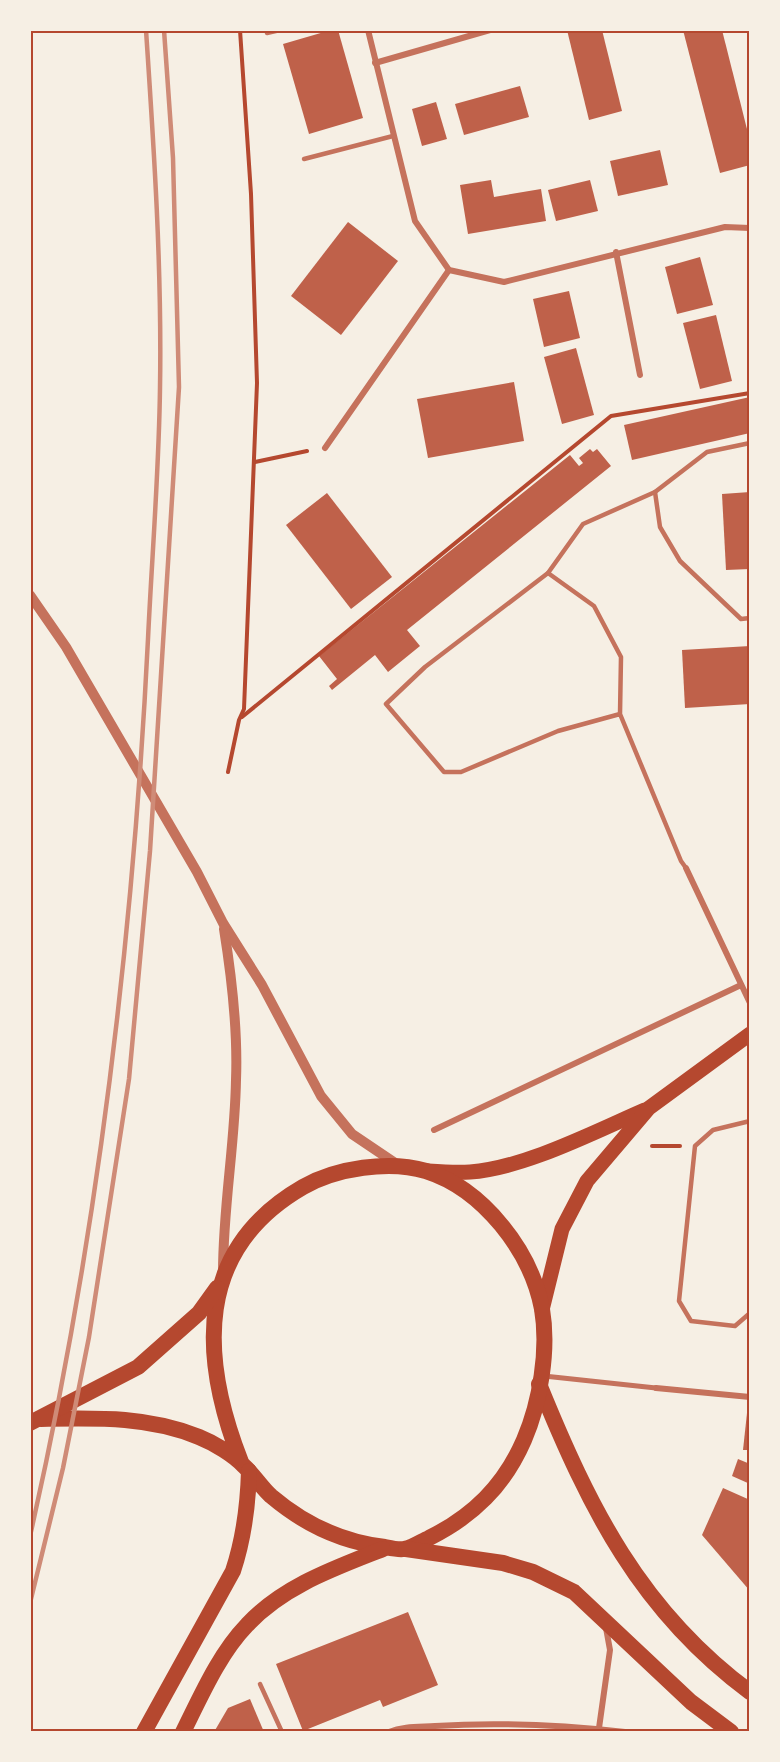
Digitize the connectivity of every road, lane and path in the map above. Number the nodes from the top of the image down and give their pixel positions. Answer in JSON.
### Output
{"nodes":[{"id":1,"x":240,"y":30,"type":"edge"},
{"id":2,"x":280,"y":30,"type":"edge"},
{"id":3,"x":368,"y":30,"type":"edge"},
{"id":4,"x":490,"y":30,"type":"edge"},
{"id":5,"x":267,"y":33,"type":"dead end"},
{"id":6,"x":375,"y":63,"type":"junction"},
{"id":7,"x":393,"y":136,"type":"junction"},
{"id":8,"x":304,"y":159,"type":"dead end"},
{"id":9,"x":750,"y":228,"type":"edge"},
{"id":10,"x":616,"y":252,"type":"junction"},
{"id":11,"x":449,"y":270,"type":"junction"},
{"id":12,"x":640,"y":375,"type":"dead end"},
{"id":13,"x":750,"y":393,"type":"edge"},
{"id":14,"x":750,"y":443,"type":"edge"},
{"id":15,"x":326,"y":448,"type":"joint"},
{"id":16,"x":255,"y":462,"type":"junction"},
{"id":17,"x":655,"y":492,"type":"junction"},
{"id":18,"x":548,"y":573,"type":"junction"},
{"id":19,"x":30,"y":596,"type":"edge"},
{"id":20,"x":750,"y":618,"type":"edge"},
{"id":21,"x":620,"y":714,"type":"junction"},
{"id":22,"x":239,"y":720,"type":"junction"},
{"id":23,"x":228,"y":772,"type":"dead end"},
{"id":24,"x":686,"y":868,"type":"joint"},
{"id":25,"x":223,"y":923,"type":"junction"},
{"id":26,"x":741,"y":985,"type":"junction"},
{"id":27,"x":750,"y":1004,"type":"edge"},
{"id":28,"x":750,"y":1034,"type":"edge"},
{"id":29,"x":649,"y":1108,"type":"junction"},
{"id":30,"x":750,"y":1122,"type":"edge"},
{"id":31,"x":434,"y":1130,"type":"dead end"},
{"id":32,"x":652,"y":1146,"type":"dead end"},
{"id":33,"x":695,"y":1146,"type":"junction"},
{"id":34,"x":404,"y":1169,"type":"junction"},
{"id":35,"x":425,"y":1171,"type":"junction"},
{"id":36,"x":221,"y":1280,"type":"junction"},
{"id":37,"x":542,"y":1310,"type":"junction"},
{"id":38,"x":750,"y":1313,"type":"edge"},
{"id":39,"x":540,"y":1379,"type":"junction"},
{"id":40,"x":656,"y":1388,"type":"joint"},
{"id":41,"x":750,"y":1397,"type":"edge"},
{"id":42,"x":36,"y":1421,"type":"edge"},
{"id":43,"x":245,"y":1466,"type":"junction"},
{"id":44,"x":387,"y":1547,"type":"junction"},
{"id":45,"x":405,"y":1549,"type":"junction"},
{"id":46,"x":604,"y":1618,"type":"junction"},
{"id":47,"x":260,"y":1684,"type":"dead end"},
{"id":48,"x":750,"y":1692,"type":"edge"},
{"id":49,"x":541,"y":1730,"type":"edge"},
{"id":50,"x":599,"y":1730,"type":"edge"},
{"id":51,"x":144,"y":1732,"type":"edge"},
{"id":52,"x":183,"y":1732,"type":"edge"},
{"id":53,"x":282,"y":1732,"type":"edge"},
{"id":54,"x":389,"y":1732,"type":"edge"},
{"id":55,"x":625,"y":1732,"type":"edge"},
{"id":56,"x":663,"y":1732,"type":"edge"},
{"id":57,"x":675,"y":1732,"type":"edge"},
{"id":58,"x":731,"y":1732,"type":"edge"}],
"edges":[{"from":1,"to":16,"type":"path"},
{"from":2,"to":5,"type":"lane"},
{"from":3,"to":6,"type":"street"},
{"from":4,"to":6,"type":"street"},
{"from":6,"to":7,"type":"street"},
{"from":7,"to":8,"type":"lane"},
{"from":7,"to":11,"type":"street"},
{"from":9,"to":10,"type":"street"},
{"from":10,"to":11,"type":"street"},
{"from":10,"to":12,"type":"street"},
{"from":11,"to":15,"type":"street"},
{"from":13,"to":22,"type":"path"},
{"from":14,"to":17,"type":"lane"},
{"from":15,"to":16,"type":"path"},
{"from":16,"to":22,"type":"path"},
{"from":17,"to":18,"type":"lane"},
{"from":17,"to":20,"type":"lane"},
{"from":18,"to":21,"type":"lane"},
{"from":18,"to":21,"type":"lane"},
{"from":19,"to":25,"type":"street"},
{"from":21,"to":24,"type":"lane"},
{"from":22,"to":23,"type":"path"},
{"from":24,"to":26,"type":"street"},
{"from":25,"to":34,"type":"street"},
{"from":25,"to":36,"type":"street"},
{"from":26,"to":27,"type":"street"},
{"from":26,"to":31,"type":"street"},
{"from":28,"to":29,"type":"main road"},
{"from":29,"to":35,"type":"main road"},
{"from":29,"to":37,"type":"main road"},
{"from":30,"to":33,"type":"lane"},
{"from":32,"to":33,"type":"path"},
{"from":33,"to":38,"type":"lane"},
{"from":34,"to":35,"type":"highway"},
{"from":34,"to":36,"type":"highway"},
{"from":35,"to":37,"type":"highway"},
{"from":36,"to":42,"type":"highway"},
{"from":36,"to":43,"type":"highway"},
{"from":37,"to":39,"type":"highway"},
{"from":39,"to":40,"type":"street"},
{"from":39,"to":45,"type":"highway"},
{"from":39,"to":48,"type":"highway"},
{"from":40,"to":41,"type":"street"},
{"from":42,"to":43,"type":"highway"},
{"from":43,"to":44,"type":"highway"},
{"from":43,"to":51,"type":"highway"},
{"from":44,"to":45,"type":"highway"},
{"from":44,"to":52,"type":"highway"},
{"from":45,"to":46,"type":"highway"},
{"from":46,"to":50,"type":"street"},
{"from":46,"to":58,"type":"highway"},
{"from":47,"to":53,"type":"lane"},
{"from":49,"to":50,"type":"street"},
{"from":49,"to":54,"type":"street"},
{"from":50,"to":55,"type":"street"},
{"from":56,"to":57,"type":"street"}]}
